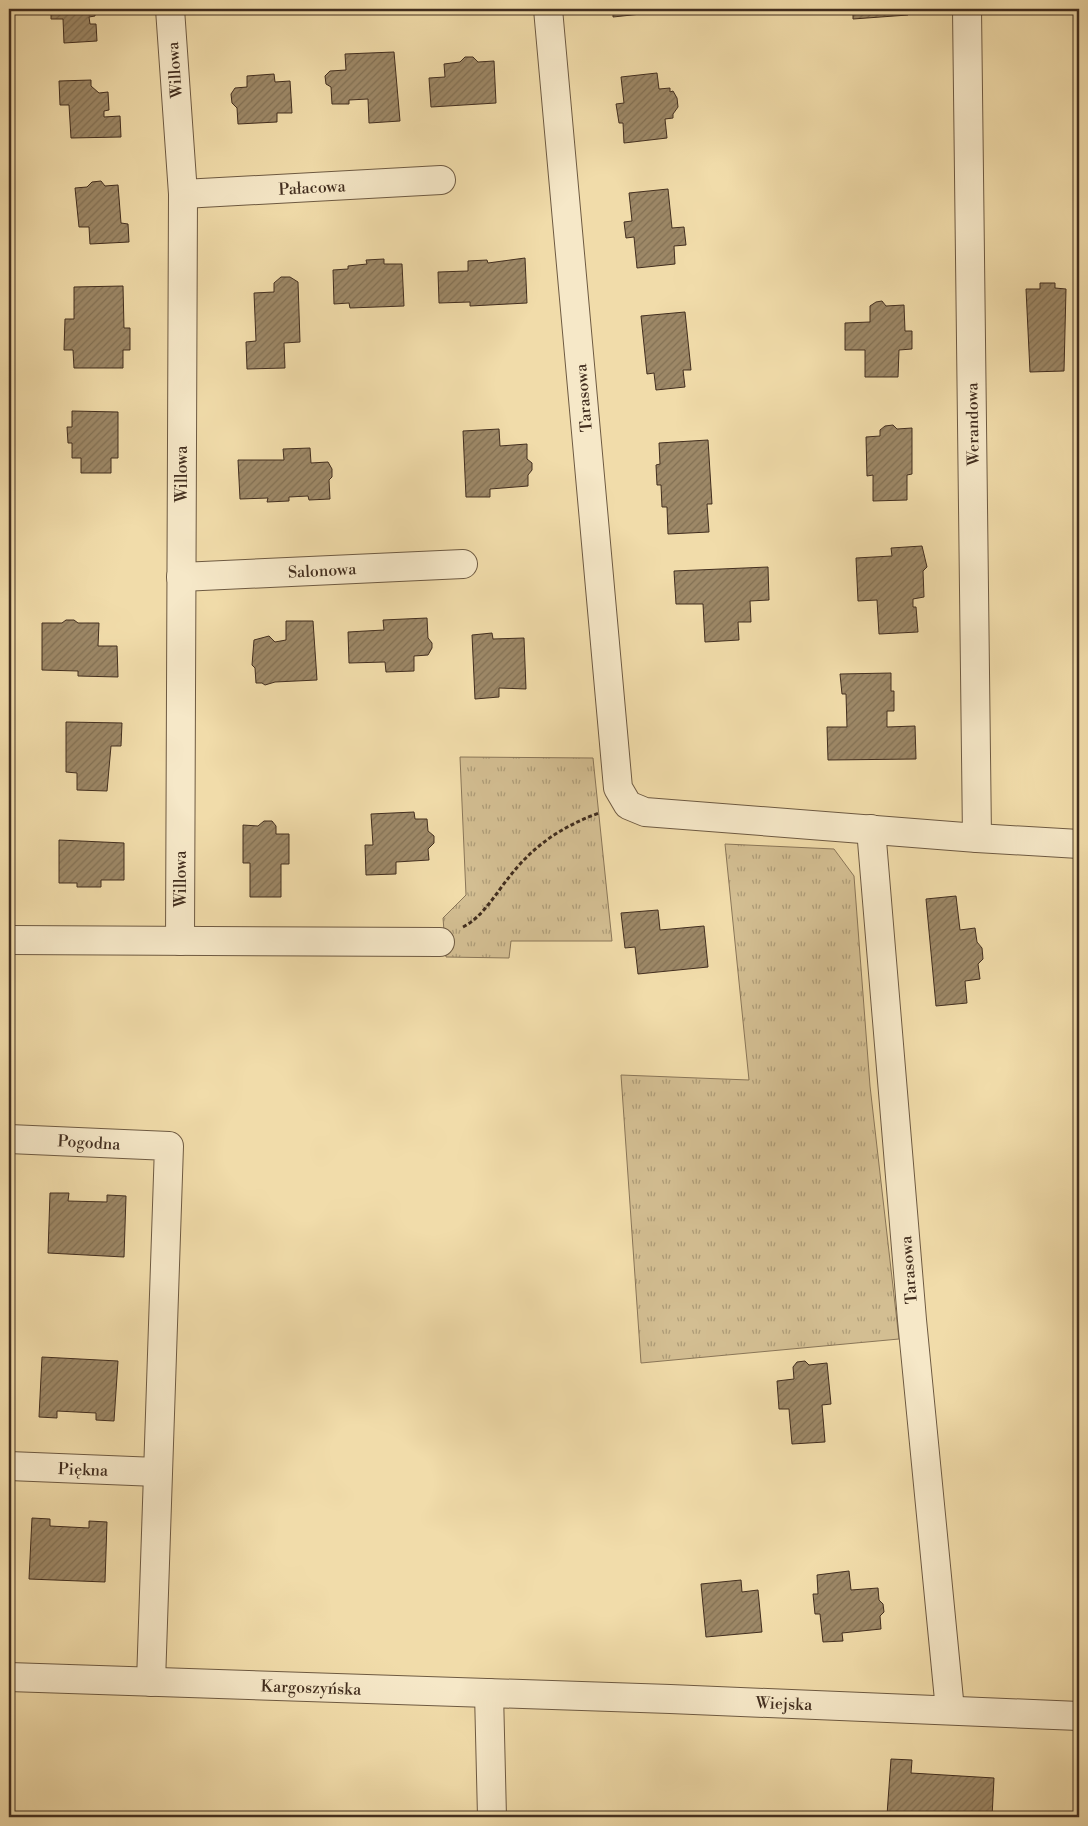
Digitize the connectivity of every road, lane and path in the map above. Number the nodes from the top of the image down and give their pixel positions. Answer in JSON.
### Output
{"nodes":[{"id":1,"x":170,"y":9,"type":"edge"},
{"id":2,"x":548,"y":9,"type":"edge"},
{"id":3,"x":967,"y":9,"type":"edge"},
{"id":4,"x":441,"y":180,"type":"dead end"},
{"id":5,"x":183,"y":194,"type":"junction"},
{"id":6,"x":463,"y":564,"type":"dead end"},
{"id":7,"x":181,"y":577,"type":"junction"},
{"id":8,"x":623,"y":796,"type":"junction"},
{"id":9,"x":871,"y":829,"type":"junction"},
{"id":10,"x":977,"y":838,"type":"junction"},
{"id":11,"x":1079,"y":844,"type":"edge"},
{"id":12,"x":9,"y":940,"type":"edge"},
{"id":13,"x":180,"y":940,"type":"junction"},
{"id":14,"x":440,"y":942,"type":"joint"},
{"id":15,"x":9,"y":1139,"type":"edge"},
{"id":16,"x":9,"y":1466,"type":"edge"},
{"id":17,"x":157,"y":1472,"type":"junction"},
{"id":18,"x":9,"y":1677,"type":"edge"},
{"id":19,"x":151,"y":1682,"type":"junction"},
{"id":20,"x":489,"y":1693,"type":"junction"},
{"id":21,"x":950,"y":1710,"type":"junction"},
{"id":22,"x":1079,"y":1716,"type":"edge"},
{"id":23,"x":492,"y":1817,"type":"edge"}],
"edges":[{"from":1,"to":5,"type":"street","name":"Willowa"},
{"from":2,"to":8,"type":"street","name":"Tarasowa"},
{"from":3,"to":10,"type":"street","name":"Werandowa"},
{"from":4,"to":5,"type":"street","name":"Pałacowa"},
{"from":5,"to":7,"type":"street","name":"Willowa"},
{"from":6,"to":7,"type":"street","name":"Salonowa"},
{"from":7,"to":13,"type":"street","name":"Willowa"},
{"from":8,"to":9,"type":"street"},
{"from":8,"to":14,"type":"path"},
{"from":9,"to":10,"type":"street"},
{"from":9,"to":21,"type":"street","name":"Tarasowa"},
{"from":10,"to":11,"type":"street"},
{"from":12,"to":13,"type":"street"},
{"from":13,"to":14,"type":"street"},
{"from":15,"to":17,"type":"street","name":"Pogodna"},
{"from":16,"to":17,"type":"street","name":"Piękna"},
{"from":17,"to":19,"type":"street"},
{"from":18,"to":19,"type":"street","name":"Kargoszyńska"},
{"from":19,"to":20,"type":"street","name":"Kargoszyńska"},
{"from":20,"to":21,"type":"street","name":"Wiejska"},
{"from":20,"to":23,"type":"street"},
{"from":21,"to":22,"type":"street","name":"Wiejska"}]}
